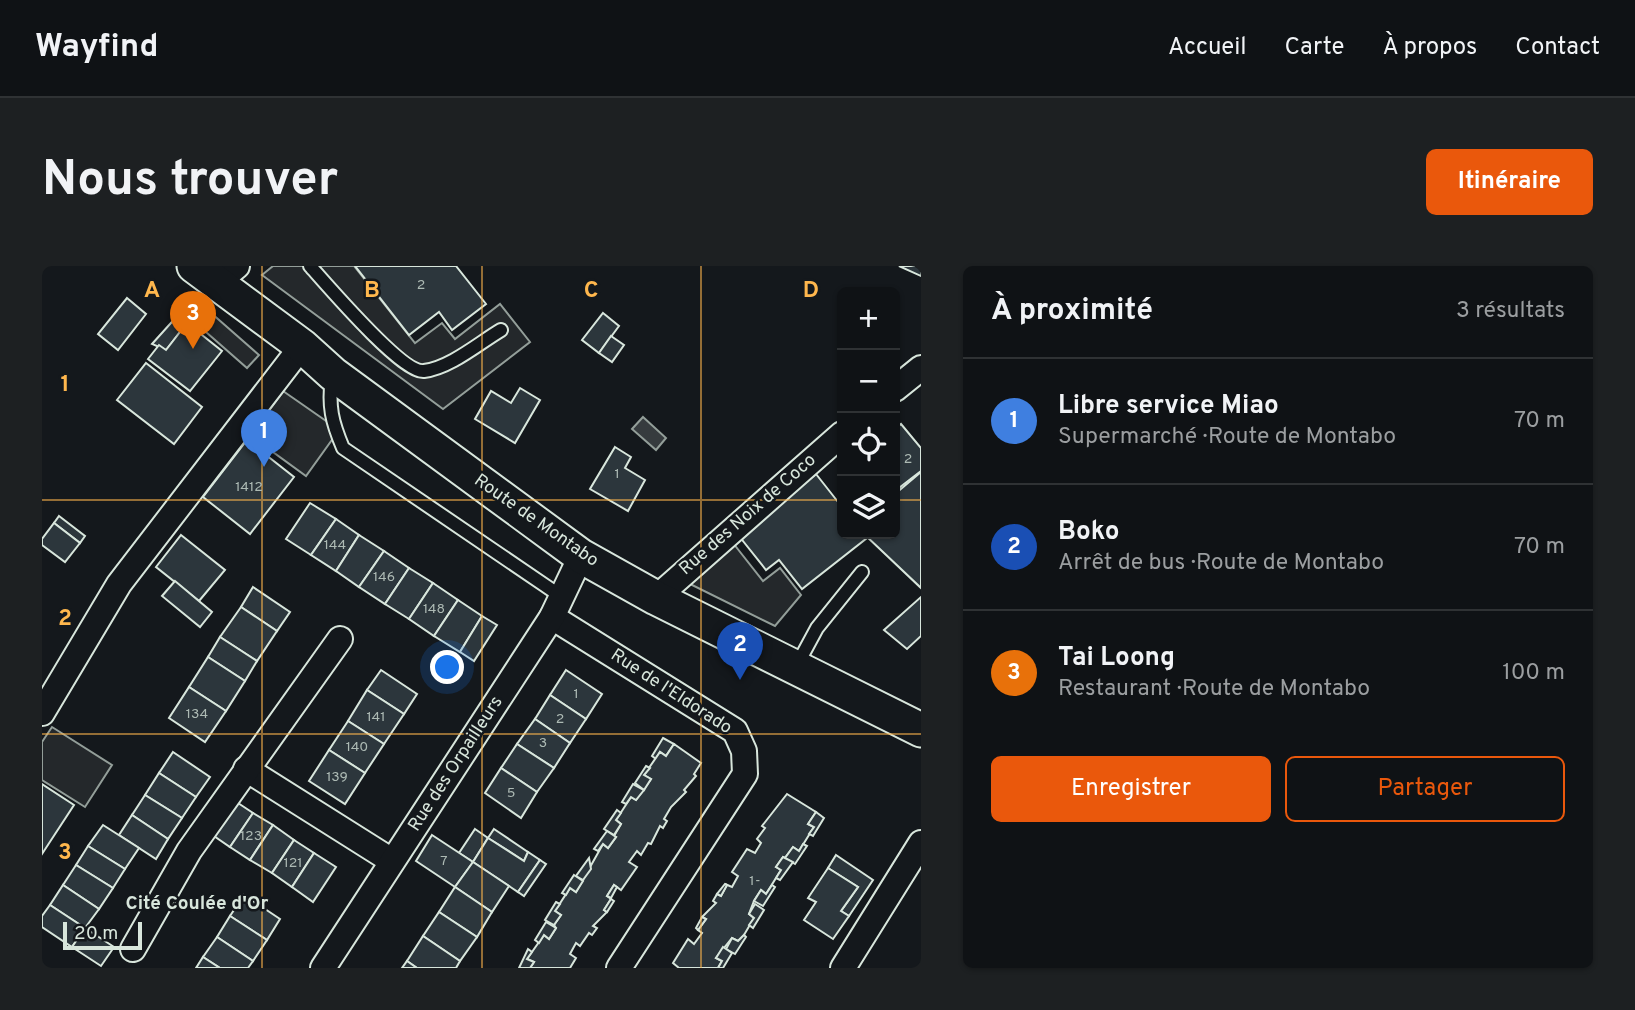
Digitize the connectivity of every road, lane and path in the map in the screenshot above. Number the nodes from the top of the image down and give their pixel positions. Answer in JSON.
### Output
{"nodes":[{"id":1,"x":310,"y":266,"type":"edge"},
{"id":2,"x":216,"y":271,"type":"edge"},
{"id":3,"x":500,"y":330,"type":"dead end"},
{"id":4,"x":302,"y":346,"type":"junction"},
{"id":5,"x":921,"y":368,"type":"edge"},
{"id":6,"x":333,"y":374,"type":"junction"},
{"id":7,"x":900,"y":385,"type":"edge"},
{"id":8,"x":837,"y":438,"type":"edge"},
{"id":9,"x":581,"y":556,"type":"junction"},
{"id":10,"x":862,"y":572,"type":"dead end"},
{"id":11,"x":656,"y":598,"type":"junction"},
{"id":12,"x":557,"y":607,"type":"junction"},
{"id":13,"x":340,"y":639,"type":"dead end"},
{"id":14,"x":795,"y":668,"type":"junction"},
{"id":15,"x":42,"y":713,"type":"edge"},
{"id":16,"x":918,"y":727,"type":"edge"},
{"id":17,"x":246,"y":769,"type":"junction"},
{"id":18,"x":921,"y":843,"type":"edge"},
{"id":19,"x":393,"y":861,"type":"junction"},
{"id":20,"x":133,"y":949,"type":"dead end"},
{"id":21,"x":323,"y":968,"type":"edge"},
{"id":22,"x":619,"y":968,"type":"edge"},
{"id":23,"x":843,"y":968,"type":"edge"}],
"edges":[{"from":1,"to":3,"type":"lane"},
{"from":2,"to":4,"type":"main road","name":"Route de Montabo"},
{"from":4,"to":6,"type":"main road","name":"Route de Montabo"},
{"from":4,"to":15,"type":"street"},
{"from":5,"to":7,"type":"street"},
{"from":6,"to":9,"type":"main road","name":"Route de Montabo"},
{"from":6,"to":12,"type":"lane"},
{"from":8,"to":11,"type":"street","name":"Rue des Noix de Coco"},
{"from":9,"to":11,"type":"main road","name":"Route de Montabo"},
{"from":9,"to":12,"type":"street","name":"Rue des Orpailleurs"},
{"from":10,"to":14,"type":"lane"},
{"from":11,"to":14,"type":"main road","name":"Route de Montabo"},
{"from":12,"to":19,"type":"street","name":"Rue des Orpailleurs"},
{"from":12,"to":22,"type":"street","name":"Rue de l'Eldorado"},
{"from":13,"to":17,"type":"street"},
{"from":14,"to":16,"type":"main road","name":"Route de Montabo"},
{"from":17,"to":19,"type":"street"},
{"from":17,"to":20,"type":"street"},
{"from":18,"to":23,"type":"street"},
{"from":19,"to":21,"type":"street","name":"Rue des Orpailleurs"}]}
